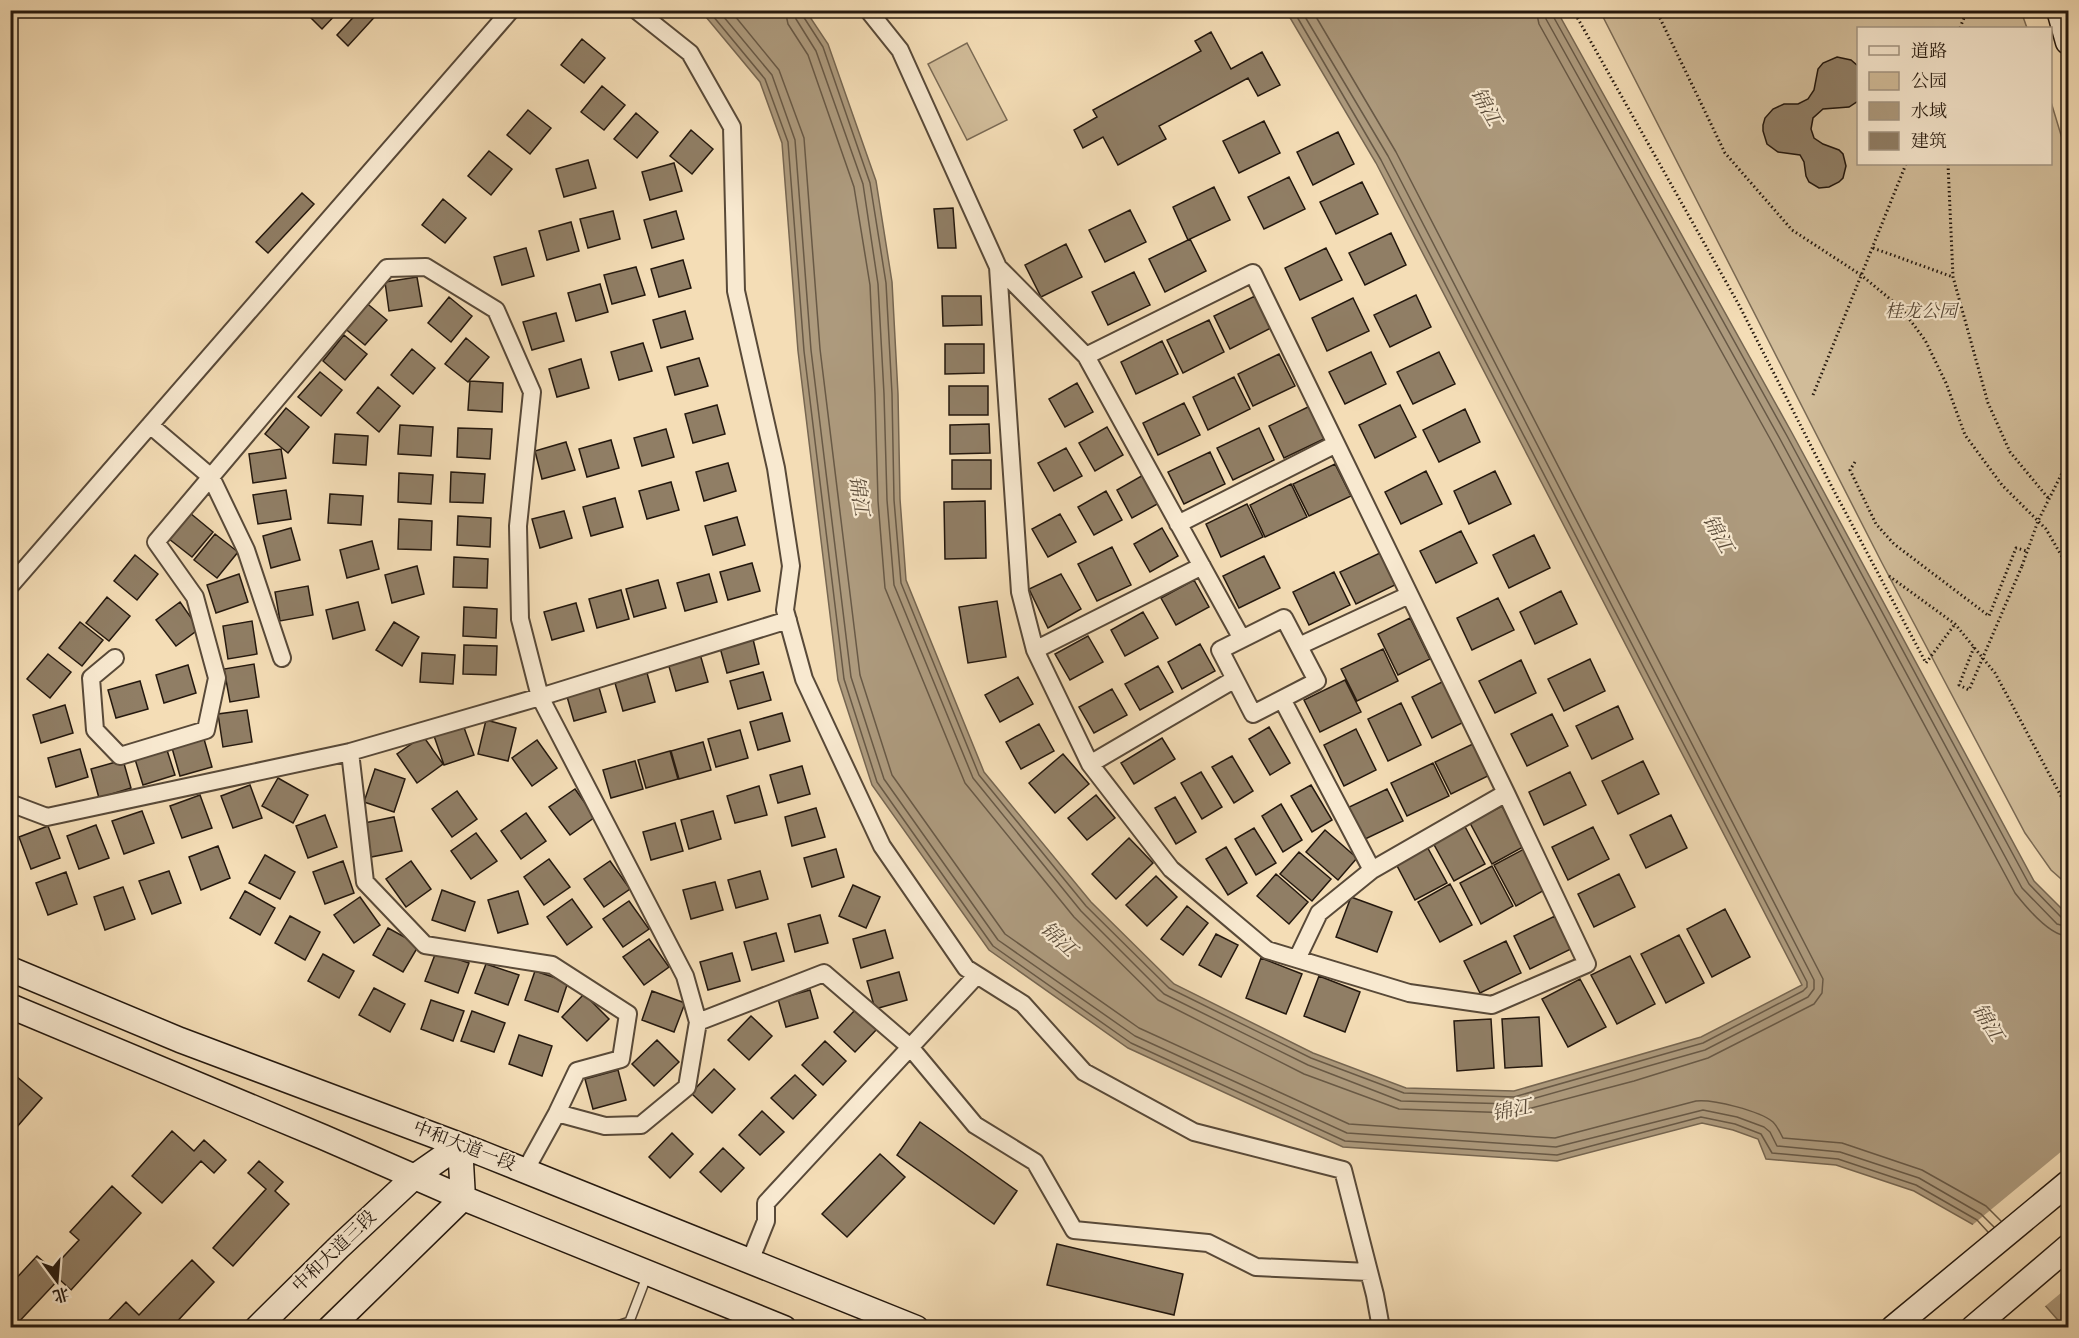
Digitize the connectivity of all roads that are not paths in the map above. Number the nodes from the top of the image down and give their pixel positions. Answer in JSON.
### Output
{"nodes":[{"id":1,"x":511,"y":10,"type":"edge"},
{"id":2,"x":636,"y":10,"type":"edge"},
{"id":3,"x":868,"y":10,"type":"edge"},
{"id":4,"x":2059,"y":10,"type":"edge"},
{"id":5,"x":2068,"y":42,"type":"edge"},
{"id":6,"x":998,"y":267,"type":"junction"},
{"id":7,"x":1086,"y":356,"type":"junction"},
{"id":8,"x":150,"y":425,"type":"junction"},
{"id":9,"x":1336,"y":444,"type":"junction"},
{"id":10,"x":211,"y":477,"type":"junction"},
{"id":11,"x":1178,"y":524,"type":"junction"},
{"id":12,"x":1202,"y":566,"type":"junction"},
{"id":13,"x":10,"y":585,"type":"edge"},
{"id":14,"x":1409,"y":596,"type":"junction"},
{"id":15,"x":788,"y":620,"type":"junction"},
{"id":16,"x":1242,"y":639,"type":"junction"},
{"id":17,"x":1299,"y":646,"type":"junction"},
{"id":18,"x":1035,"y":650,"type":"junction"},
{"id":19,"x":115,"y":658,"type":"dead end"},
{"id":20,"x":282,"y":658,"type":"dead end"},
{"id":21,"x":1235,"y":679,"type":"junction"},
{"id":22,"x":540,"y":697,"type":"junction"},
{"id":23,"x":1282,"y":699,"type":"junction"},
{"id":24,"x":350,"y":752,"type":"junction"},
{"id":25,"x":1090,"y":764,"type":"junction"},
{"id":26,"x":1506,"y":793,"type":"junction"},
{"id":27,"x":10,"y":803,"type":"edge"},
{"id":28,"x":1372,"y":870,"type":"junction"},
{"id":29,"x":1297,"y":959,"type":"junction"},
{"id":30,"x":10,"y":969,"type":"edge"},
{"id":31,"x":977,"y":975,"type":"junction"},
{"id":32,"x":10,"y":1006,"type":"edge"},
{"id":33,"x":698,"y":1022,"type":"junction"},
{"id":34,"x":910,"y":1047,"type":"junction"},
{"id":35,"x":557,"y":1113,"type":"junction"},
{"id":36,"x":460,"y":1145,"type":"junction"},
{"id":37,"x":525,"y":1171,"type":"junction"},
{"id":38,"x":414,"y":1177,"type":"junction"},
{"id":39,"x":2068,"y":1183,"type":"edge"},
{"id":40,"x":463,"y":1198,"type":"junction"},
{"id":41,"x":2068,"y":1247,"type":"edge"},
{"id":42,"x":750,"y":1261,"type":"junction"},
{"id":43,"x":1369,"y":1272,"type":"junction"},
{"id":44,"x":648,"y":1273,"type":"junction"},
{"id":45,"x":628,"y":1325,"type":"edge"},
{"id":46,"x":1896,"y":1325,"type":"edge"},
{"id":47,"x":780,"y":1327,"type":"edge"},
{"id":48,"x":257,"y":1328,"type":"edge"},
{"id":49,"x":330,"y":1328,"type":"edge"},
{"id":50,"x":610,"y":1328,"type":"edge"},
{"id":51,"x":916,"y":1328,"type":"edge"},
{"id":52,"x":1381,"y":1328,"type":"edge"},
{"id":53,"x":1973,"y":1328,"type":"edge"}],
"edges":[{"from":1,"to":8,"type":"street"},
{"from":2,"to":15,"type":"street"},
{"from":3,"to":6,"type":"street"},
{"from":4,"to":5,"type":"main road"},
{"from":6,"to":7,"type":"street"},
{"from":6,"to":18,"type":"street"},
{"from":7,"to":9,"type":"street"},
{"from":7,"to":11,"type":"street"},
{"from":8,"to":10,"type":"street"},
{"from":8,"to":13,"type":"street"},
{"from":9,"to":11,"type":"street"},
{"from":9,"to":14,"type":"street"},
{"from":10,"to":19,"type":"street"},
{"from":10,"to":20,"type":"street"},
{"from":10,"to":22,"type":"street"},
{"from":11,"to":12,"type":"street"},
{"from":12,"to":16,"type":"street"},
{"from":12,"to":18,"type":"street"},
{"from":14,"to":17,"type":"street"},
{"from":14,"to":26,"type":"street"},
{"from":15,"to":22,"type":"street"},
{"from":15,"to":31,"type":"street"},
{"from":16,"to":17,"type":"street"},
{"from":16,"to":21,"type":"street"},
{"from":17,"to":23,"type":"street"},
{"from":18,"to":25,"type":"street"},
{"from":21,"to":23,"type":"street"},
{"from":21,"to":25,"type":"street"},
{"from":22,"to":24,"type":"street"},
{"from":22,"to":33,"type":"street"},
{"from":23,"to":28,"type":"street"},
{"from":24,"to":27,"type":"street"},
{"from":24,"to":35,"type":"street"},
{"from":25,"to":29,"type":"street"},
{"from":26,"to":28,"type":"street"},
{"from":26,"to":29,"type":"street"},
{"from":28,"to":29,"type":"street"},
{"from":30,"to":36,"type":"main road","name":"中和大道一段"},
{"from":31,"to":34,"type":"street"},
{"from":31,"to":43,"type":"street"},
{"from":32,"to":38,"type":"main road"},
{"from":33,"to":34,"type":"street"},
{"from":33,"to":35,"type":"street"},
{"from":34,"to":42,"type":"street"},
{"from":34,"to":43,"type":"street"},
{"from":35,"to":37,"type":"street"},
{"from":36,"to":37,"type":"main road","name":"中和大道一段"},
{"from":36,"to":38,"type":"main road","name":"中和大道三段"},
{"from":36,"to":40,"type":"main road"},
{"from":37,"to":42,"type":"main road","name":"中和大道一段"},
{"from":38,"to":40,"type":"main road"},
{"from":38,"to":48,"type":"main road","name":"中和大道三段"},
{"from":39,"to":46,"type":"main road"},
{"from":40,"to":44,"type":"main road"},
{"from":40,"to":49,"type":"main road"},
{"from":41,"to":53,"type":"main road"},
{"from":42,"to":51,"type":"main road","name":"中和大道一段"},
{"from":43,"to":52,"type":"street"},
{"from":44,"to":45,"type":"lane"},
{"from":44,"to":47,"type":"main road"},
{"from":45,"to":50,"type":"lane"}]}
